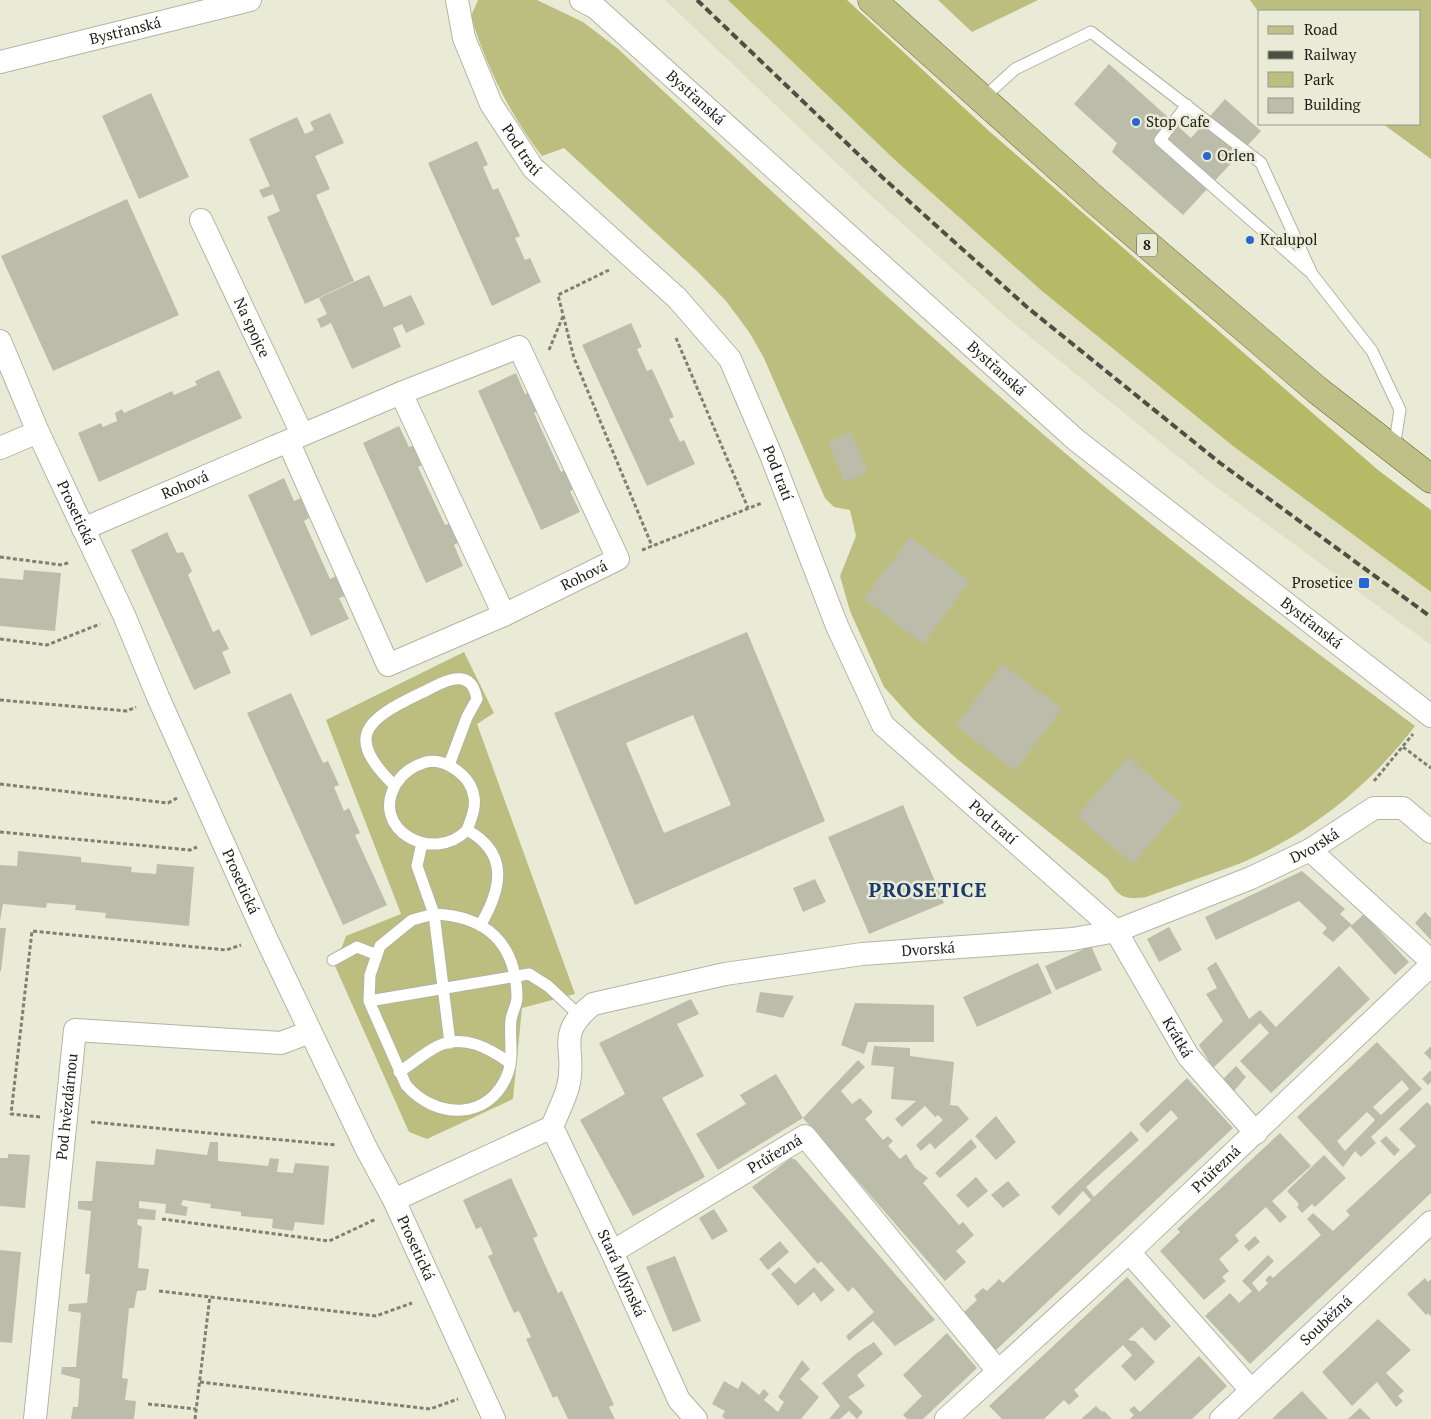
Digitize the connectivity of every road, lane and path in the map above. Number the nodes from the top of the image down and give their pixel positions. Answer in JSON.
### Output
{"nodes":[{"id":1,"x":250,"y":0,"type":"edge"},
{"id":2,"x":458,"y":0,"type":"edge"},
{"id":3,"x":580,"y":0,"type":"edge"},
{"id":4,"x":872,"y":0,"type":"edge"},
{"id":5,"x":0,"y":62,"type":"edge"},
{"id":6,"x":982,"y":100,"type":"junction"},
{"id":7,"x":1187,"y":105,"type":"junction"},
{"id":8,"x":201,"y":220,"type":"dead end"},
{"id":9,"x":613,"y":268,"type":"dead end"},
{"id":10,"x":1312,"y":274,"type":"junction"},
{"id":11,"x":676,"y":337,"type":"dead end"},
{"id":12,"x":0,"y":341,"type":"edge"},
{"id":13,"x":401,"y":393,"type":"junction"},
{"id":14,"x":38,"y":432,"type":"junction"},
{"id":15,"x":295,"y":438,"type":"junction"},
{"id":16,"x":0,"y":448,"type":"edge"},
{"id":17,"x":1394,"y":449,"type":"junction"},
{"id":18,"x":1431,"y":479,"type":"edge"},
{"id":19,"x":787,"y":496,"type":"junction"},
{"id":20,"x":748,"y":508,"type":"junction"},
{"id":21,"x":84,"y":529,"type":"junction"},
{"id":22,"x":652,"y":546,"type":"junction"},
{"id":23,"x":94,"y":550,"type":"junction"},
{"id":24,"x":0,"y":557,"type":"edge"},
{"id":25,"x":618,"y":559,"type":"junction"},
{"id":26,"x":124,"y":615,"type":"junction"},
{"id":27,"x":504,"y":615,"type":"junction"},
{"id":28,"x":0,"y":639,"type":"edge"},
{"id":29,"x":158,"y":697,"type":"junction"},
{"id":30,"x":0,"y":700,"type":"edge"},
{"id":31,"x":1431,"y":716,"type":"edge"},
{"id":32,"x":1402,"y":747,"type":"dead end"},
{"id":33,"x":449,"y":765,"type":"junction"},
{"id":34,"x":1431,"y":768,"type":"edge"},
{"id":35,"x":0,"y":784,"type":"edge"},
{"id":36,"x":198,"y":786,"type":"junction"},
{"id":37,"x":395,"y":786,"type":"junction"},
{"id":38,"x":467,"y":830,"type":"junction"},
{"id":39,"x":0,"y":832,"type":"edge"},
{"id":40,"x":1431,"y":832,"type":"edge"},
{"id":41,"x":221,"y":838,"type":"junction"},
{"id":42,"x":422,"y":843,"type":"junction"},
{"id":43,"x":1310,"y":850,"type":"junction"},
{"id":44,"x":434,"y":914,"type":"junction"},
{"id":45,"x":481,"y":924,"type":"junction"},
{"id":46,"x":1116,"y":931,"type":"junction"},
{"id":47,"x":377,"y":955,"type":"junction"},
{"id":48,"x":333,"y":960,"type":"dead end"},
{"id":49,"x":1431,"y":961,"type":"edge"},
{"id":50,"x":1431,"y":965,"type":"edge"},
{"id":51,"x":515,"y":977,"type":"junction"},
{"id":52,"x":442,"y":989,"type":"junction"},
{"id":53,"x":369,"y":1001,"type":"junction"},
{"id":54,"x":579,"y":1015,"type":"junction"},
{"id":55,"x":310,"y":1032,"type":"junction"},
{"id":56,"x":450,"y":1042,"type":"junction"},
{"id":57,"x":510,"y":1063,"type":"junction"},
{"id":58,"x":399,"y":1072,"type":"junction"},
{"id":59,"x":552,"y":1127,"type":"junction"},
{"id":60,"x":1256,"y":1134,"type":"junction"},
{"id":61,"x":396,"y":1204,"type":"junction"},
{"id":62,"x":162,"y":1219,"type":"dead end"},
{"id":63,"x":1431,"y":1222,"type":"edge"},
{"id":64,"x":612,"y":1252,"type":"junction"},
{"id":65,"x":1129,"y":1252,"type":"junction"},
{"id":66,"x":159,"y":1291,"type":"dead end"},
{"id":67,"x":438,"y":1294,"type":"junction"},
{"id":68,"x":210,"y":1296,"type":"junction"},
{"id":69,"x":998,"y":1371,"type":"junction"},
{"id":70,"x":200,"y":1382,"type":"junction"},
{"id":71,"x":1251,"y":1390,"type":"junction"},
{"id":72,"x":482,"y":1391,"type":"junction"},
{"id":73,"x":148,"y":1404,"type":"dead end"},
{"id":74,"x":196,"y":1409,"type":"junction"},
{"id":75,"x":35,"y":1419,"type":"edge"},
{"id":76,"x":195,"y":1419,"type":"edge"},
{"id":77,"x":494,"y":1419,"type":"edge"},
{"id":78,"x":696,"y":1419,"type":"edge"},
{"id":79,"x":946,"y":1419,"type":"edge"},
{"id":80,"x":1221,"y":1419,"type":"edge"}],
"edges":[{"from":1,"to":5,"type":"street","name":"Bystřanská"},
{"from":2,"to":19,"type":"street","name":"Pod tratí"},
{"from":3,"to":31,"type":"street","name":"Bystřanská"},
{"from":4,"to":6,"type":"main road","number":"8"},
{"from":6,"to":7,"type":"lane"},
{"from":6,"to":17,"type":"main road","number":"8"},
{"from":7,"to":10,"type":"lane"},
{"from":7,"to":10,"type":"lane"},
{"from":8,"to":15,"type":"street","name":"Na spojce"},
{"from":9,"to":22,"type":"path"},
{"from":10,"to":17,"type":"lane"},
{"from":11,"to":20,"type":"path"},
{"from":12,"to":14,"type":"street","name":"Prosetická"},
{"from":13,"to":15,"type":"street","name":"Rohová"},
{"from":13,"to":25,"type":"street","name":"Rohová"},
{"from":13,"to":27,"type":"street"},
{"from":14,"to":16,"type":"street"},
{"from":14,"to":21,"type":"street","name":"Prosetická"},
{"from":15,"to":21,"type":"street","name":"Rohová"},
{"from":15,"to":27,"type":"street","name":"Rohová"},
{"from":17,"to":18,"type":"main road","number":"8"},
{"from":19,"to":20,"type":"path"},
{"from":19,"to":46,"type":"street","name":"Pod tratí"},
{"from":20,"to":22,"type":"path"},
{"from":21,"to":23,"type":"street","name":"Prosetická"},
{"from":22,"to":25,"type":"path"},
{"from":23,"to":24,"type":"path"},
{"from":23,"to":26,"type":"street","name":"Prosetická"},
{"from":25,"to":27,"type":"street","name":"Rohová"},
{"from":26,"to":28,"type":"path"},
{"from":26,"to":29,"type":"street","name":"Prosetická"},
{"from":29,"to":30,"type":"path"},
{"from":29,"to":36,"type":"street","name":"Prosetická"},
{"from":32,"to":34,"type":"path"},
{"from":33,"to":37,"type":"lane"},
{"from":33,"to":37,"type":"lane"},
{"from":33,"to":38,"type":"lane"},
{"from":35,"to":36,"type":"path"},
{"from":36,"to":41,"type":"street","name":"Prosetická"},
{"from":37,"to":42,"type":"lane"},
{"from":38,"to":42,"type":"lane"},
{"from":38,"to":45,"type":"lane"},
{"from":39,"to":41,"type":"path"},
{"from":40,"to":43,"type":"street","name":"Dvorská"},
{"from":41,"to":55,"type":"street","name":"Prosetická"},
{"from":42,"to":44,"type":"lane"},
{"from":43,"to":46,"type":"street","name":"Dvorská"},
{"from":43,"to":49,"type":"street"},
{"from":44,"to":45,"type":"lane"},
{"from":44,"to":47,"type":"lane"},
{"from":44,"to":52,"type":"lane"},
{"from":45,"to":51,"type":"lane"},
{"from":46,"to":54,"type":"street","name":"Dvorská"},
{"from":46,"to":60,"type":"street","name":"Krátká"},
{"from":47,"to":48,"type":"lane"},
{"from":47,"to":53,"type":"lane"},
{"from":50,"to":60,"type":"street","name":"Průřezná"},
{"from":51,"to":52,"type":"lane"},
{"from":51,"to":54,"type":"lane"},
{"from":51,"to":57,"type":"lane"},
{"from":52,"to":53,"type":"lane"},
{"from":52,"to":56,"type":"lane"},
{"from":53,"to":58,"type":"lane"},
{"from":54,"to":59,"type":"street"},
{"from":55,"to":61,"type":"street","name":"Prosetická"},
{"from":55,"to":75,"type":"street","name":"Pod hvězdárnou"},
{"from":56,"to":57,"type":"lane"},
{"from":56,"to":58,"type":"lane"},
{"from":57,"to":58,"type":"lane"},
{"from":59,"to":61,"type":"street"},
{"from":59,"to":64,"type":"street","name":"Stará Mlýnská"},
{"from":60,"to":65,"type":"street","name":"Průřezná"},
{"from":61,"to":62,"type":"path"},
{"from":61,"to":67,"type":"street","name":"Prosetická"},
{"from":63,"to":71,"type":"street","name":"Souběžná"},
{"from":64,"to":69,"type":"street","name":"Průřezná"},
{"from":64,"to":78,"type":"street","name":"Stará Mlýnská"},
{"from":65,"to":69,"type":"street","name":"Průřezná"},
{"from":65,"to":71,"type":"street"},
{"from":66,"to":68,"type":"path"},
{"from":67,"to":68,"type":"path"},
{"from":67,"to":72,"type":"street","name":"Prosetická"},
{"from":68,"to":70,"type":"path"},
{"from":69,"to":79,"type":"street","name":"Průřezná"},
{"from":70,"to":72,"type":"path"},
{"from":70,"to":74,"type":"path"},
{"from":71,"to":80,"type":"street","name":"Souběžná"},
{"from":72,"to":77,"type":"street","name":"Prosetická"},
{"from":73,"to":74,"type":"path"},
{"from":74,"to":76,"type":"path"}]}
